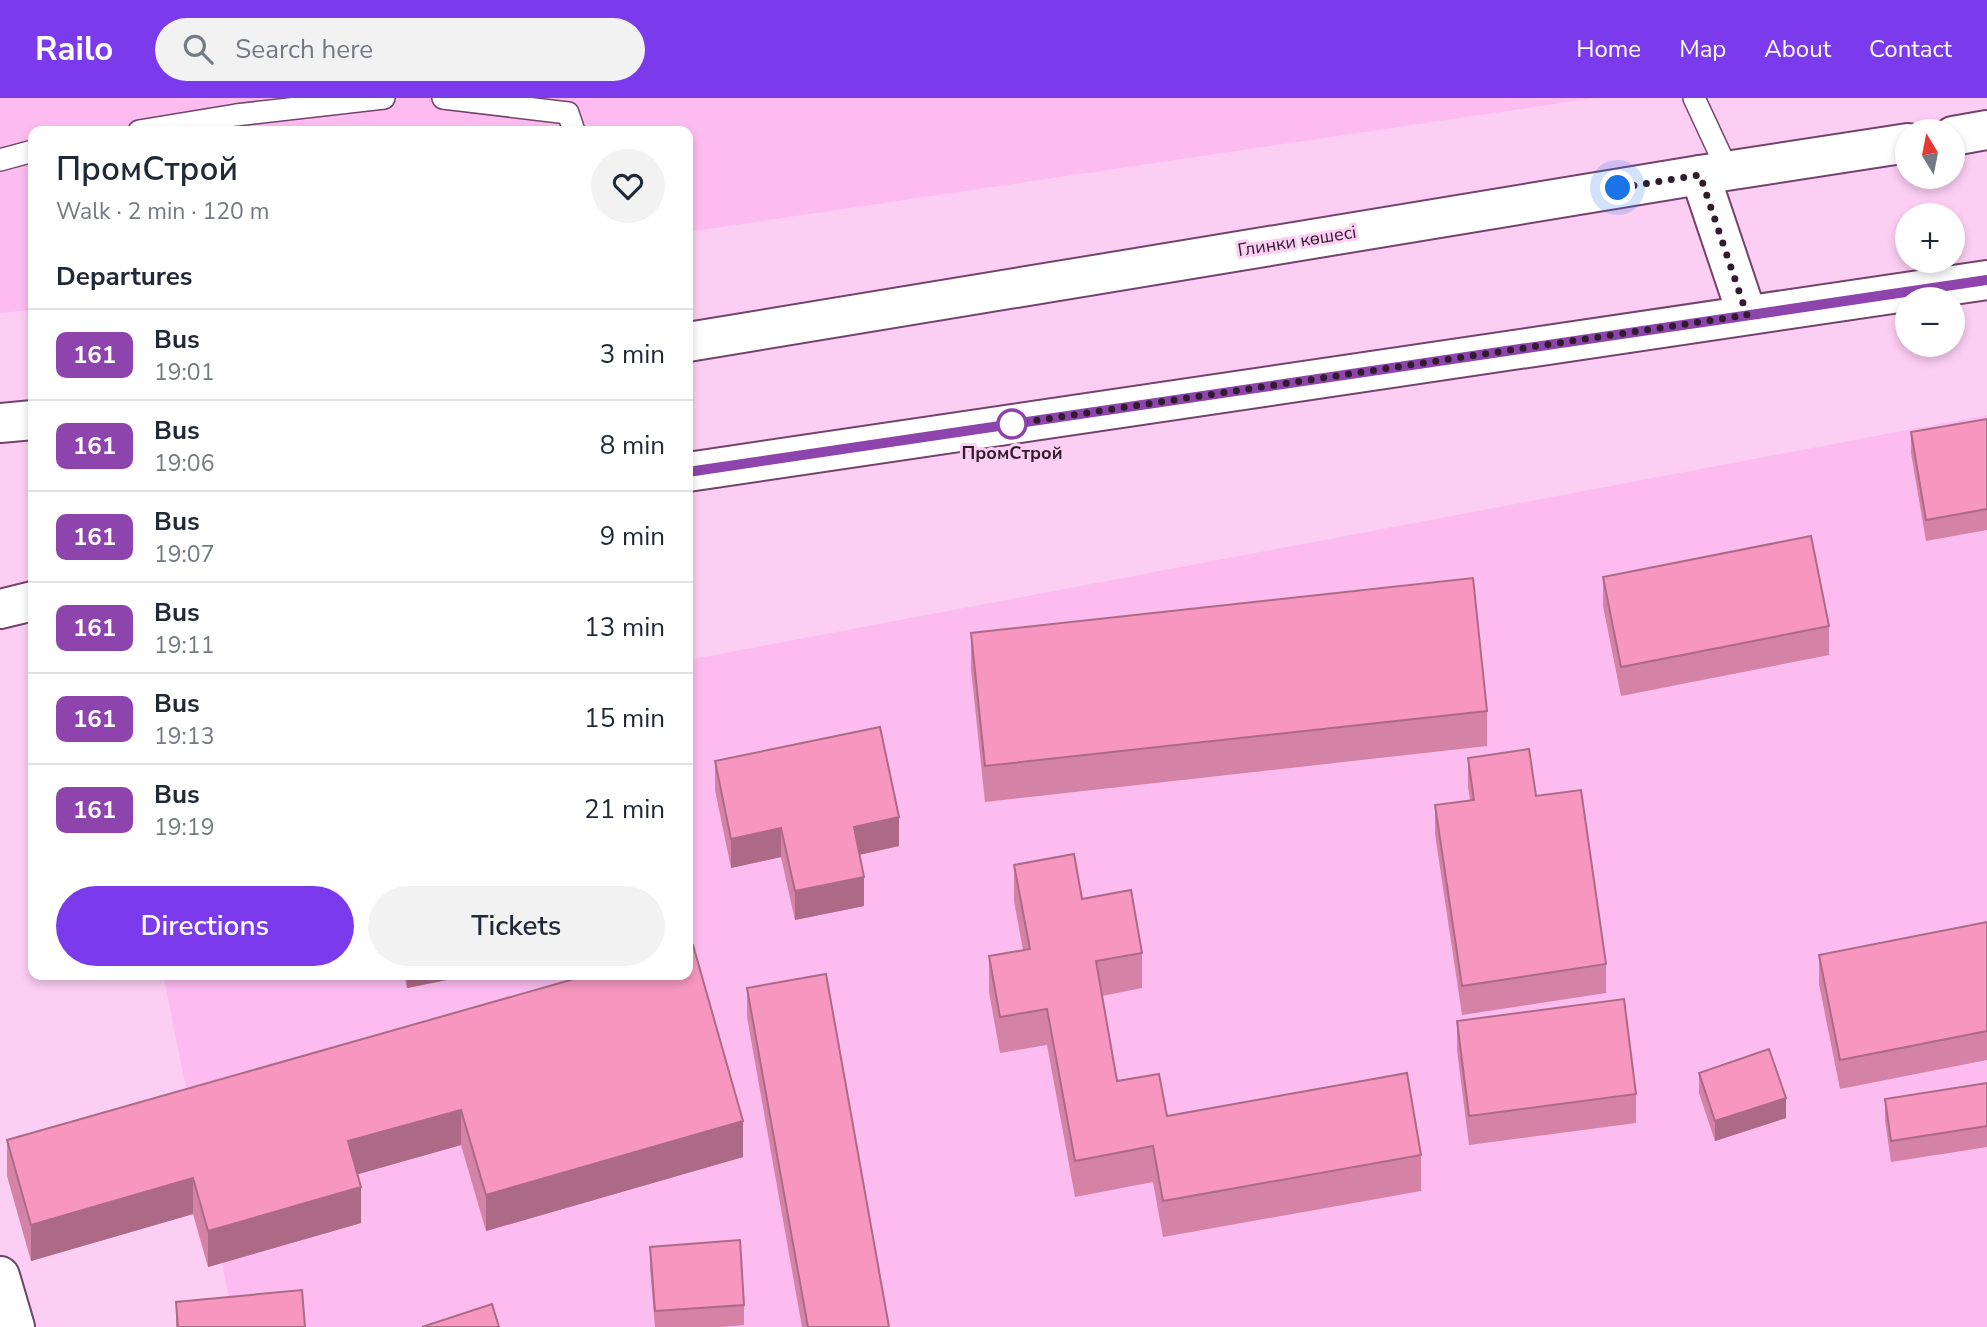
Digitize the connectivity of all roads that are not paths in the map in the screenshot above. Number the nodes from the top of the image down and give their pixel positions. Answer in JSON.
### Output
{"nodes":[{"id":1,"x":384,"y":98,"type":"edge"},
{"id":2,"x":443,"y":98,"type":"edge"},
{"id":3,"x":1693,"y":98,"type":"edge"},
{"id":4,"x":169,"y":126,"type":"edge"},
{"id":5,"x":572,"y":126,"type":"edge"},
{"id":6,"x":1987,"y":131,"type":"edge"},
{"id":7,"x":1965,"y":134,"type":"edge"},
{"id":8,"x":1895,"y":145,"type":"edge"},
{"id":9,"x":28,"y":152,"type":"edge"},
{"id":10,"x":0,"y":160,"type":"edge"},
{"id":11,"x":1714,"y":173,"type":"junction"},
{"id":12,"x":1987,"y":280,"type":"edge"},
{"id":13,"x":1747,"y":315,"type":"junction"},
{"id":14,"x":693,"y":341,"type":"edge"},
{"id":15,"x":28,"y":420,"type":"edge"},
{"id":16,"x":0,"y":423,"type":"edge"},
{"id":17,"x":693,"y":471,"type":"edge"},
{"id":18,"x":28,"y":602,"type":"edge"},
{"id":19,"x":0,"y":609,"type":"edge"},
{"id":20,"x":0,"y":1276,"type":"edge"},
{"id":21,"x":15,"y":1327,"type":"edge"}],
"edges":[{"from":1,"to":4,"type":"lane"},
{"from":2,"to":5,"type":"lane"},
{"from":3,"to":11,"type":"lane"},
{"from":6,"to":7,"type":"main road"},
{"from":8,"to":11,"type":"main road","name":"Глинки көшесі"},
{"from":9,"to":10,"type":"lane"},
{"from":11,"to":13,"type":"main road"},
{"from":11,"to":14,"type":"main road","name":"Глинки көшесі"},
{"from":12,"to":13,"type":"main road"},
{"from":13,"to":17,"type":"main road"},
{"from":15,"to":16,"type":"main road"},
{"from":18,"to":19,"type":"main road"},
{"from":20,"to":21,"type":"main road"}]}
